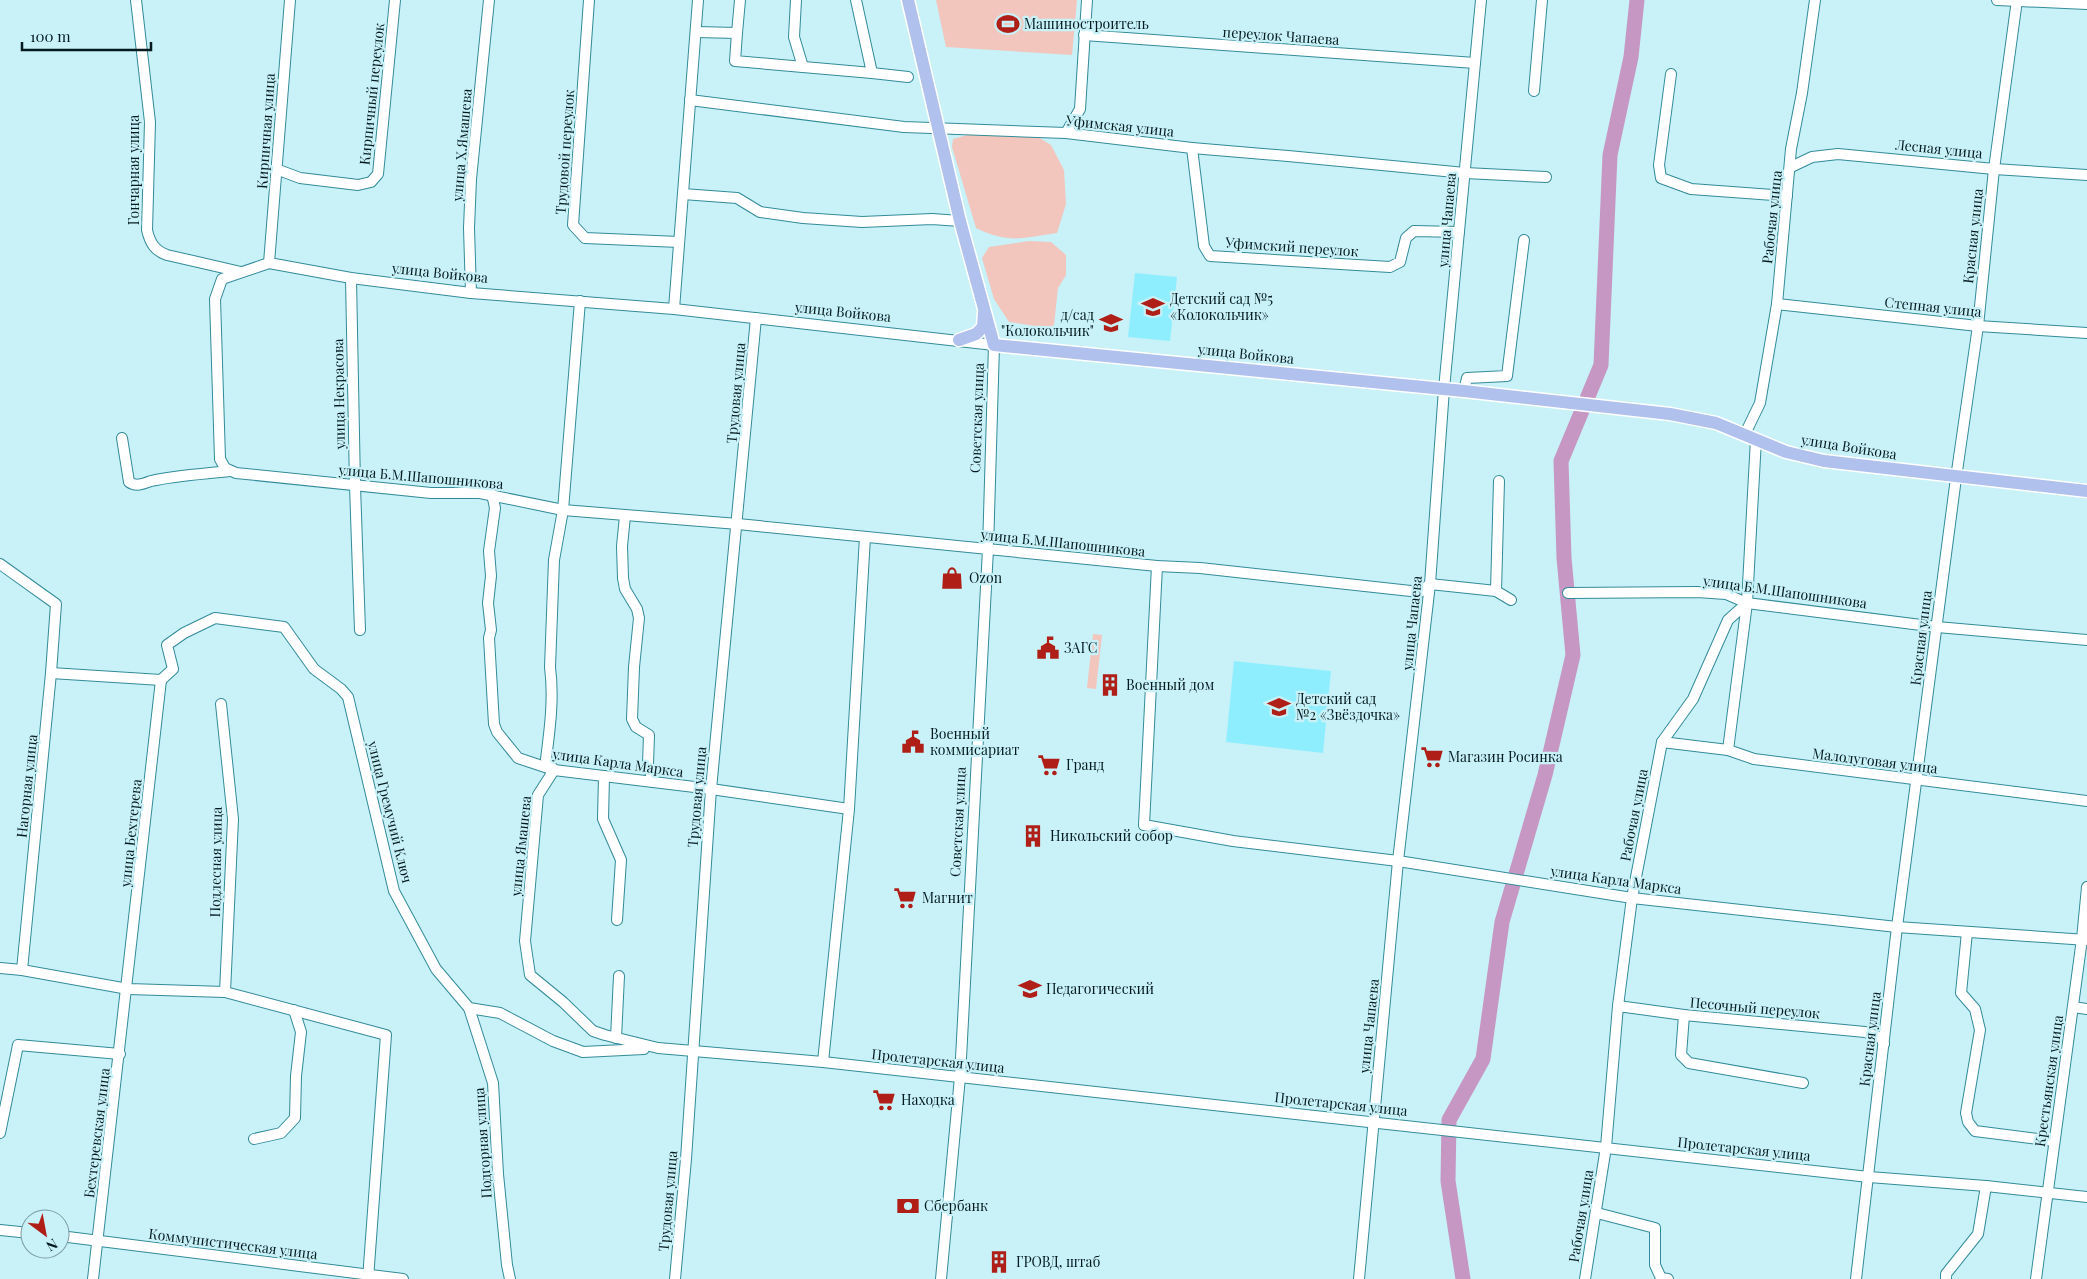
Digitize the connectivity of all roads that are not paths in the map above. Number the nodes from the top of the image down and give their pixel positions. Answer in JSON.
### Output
{"nodes":[{"id":1,"x":136,"y":0,"type":"edge"},
{"id":2,"x":290,"y":0,"type":"edge"},
{"id":3,"x":395,"y":0,"type":"edge"},
{"id":4,"x":489,"y":0,"type":"edge"},
{"id":5,"x":589,"y":0,"type":"edge"},
{"id":6,"x":698,"y":0,"type":"edge"},
{"id":7,"x":740,"y":0,"type":"edge"},
{"id":8,"x":796,"y":0,"type":"edge"},
{"id":9,"x":856,"y":0,"type":"edge"},
{"id":10,"x":908,"y":0,"type":"edge"},
{"id":11,"x":1087,"y":0,"type":"edge"},
{"id":12,"x":1481,"y":0,"type":"edge"},
{"id":13,"x":1542,"y":0,"type":"edge"},
{"id":14,"x":1815,"y":0,"type":"edge"},
{"id":15,"x":1997,"y":0,"type":"edge"},
{"id":16,"x":2017,"y":0,"type":"edge"},
{"id":17,"x":2087,"y":4,"type":"edge"},
{"id":18,"x":696,"y":32,"type":"junction"},
{"id":19,"x":737,"y":33,"type":"junction"},
{"id":20,"x":1084,"y":35,"type":"junction"},
{"id":21,"x":1475,"y":63,"type":"junction"},
{"id":22,"x":803,"y":67,"type":"junction"},
{"id":23,"x":872,"y":73,"type":"junction"},
{"id":24,"x":1671,"y":74,"type":"dead end"},
{"id":25,"x":908,"y":77,"type":"dead end"},
{"id":26,"x":1534,"y":90,"type":"dead end"},
{"id":27,"x":690,"y":100,"type":"junction"},
{"id":28,"x":940,"y":130,"type":"junction"},
{"id":29,"x":1066,"y":133,"type":"junction"},
{"id":30,"x":1192,"y":148,"type":"junction"},
{"id":31,"x":1791,"y":167,"type":"junction"},
{"id":32,"x":276,"y":169,"type":"junction"},
{"id":33,"x":1994,"y":169,"type":"junction"},
{"id":34,"x":1465,"y":174,"type":"junction"},
{"id":35,"x":2087,"y":175,"type":"edge"},
{"id":36,"x":1546,"y":177,"type":"dead end"},
{"id":37,"x":683,"y":194,"type":"junction"},
{"id":38,"x":1788,"y":196,"type":"junction"},
{"id":39,"x":960,"y":221,"type":"junction"},
{"id":40,"x":1459,"y":232,"type":"junction"},
{"id":41,"x":1524,"y":240,"type":"dead end"},
{"id":42,"x":680,"y":242,"type":"junction"},
{"id":43,"x":269,"y":264,"type":"junction"},
{"id":44,"x":242,"y":272,"type":"junction"},
{"id":45,"x":351,"y":278,"type":"junction"},
{"id":46,"x":471,"y":292,"type":"junction"},
{"id":47,"x":580,"y":301,"type":"junction"},
{"id":48,"x":1777,"y":304,"type":"junction"},
{"id":49,"x":984,"y":308,"type":"junction"},
{"id":50,"x":674,"y":309,"type":"junction"},
{"id":51,"x":756,"y":318,"type":"junction"},
{"id":52,"x":1978,"y":326,"type":"junction"},
{"id":53,"x":2087,"y":333,"type":"edge"},
{"id":54,"x":960,"y":340,"type":"junction"},
{"id":55,"x":994,"y":345,"type":"junction"},
{"id":56,"x":1030,"y":348,"type":"junction"},
{"id":57,"x":1444,"y":389,"type":"junction"},
{"id":58,"x":1464,"y":391,"type":"junction"},
{"id":59,"x":1750,"y":436,"type":"junction"},
{"id":60,"x":122,"y":438,"type":"dead end"},
{"id":61,"x":230,"y":471,"type":"junction"},
{"id":62,"x":1956,"y":478,"type":"junction"},
{"id":63,"x":1499,"y":481,"type":"dead end"},
{"id":64,"x":354,"y":486,"type":"junction"},
{"id":65,"x":2087,"y":491,"type":"edge"},
{"id":66,"x":492,"y":494,"type":"junction"},
{"id":67,"x":563,"y":510,"type":"junction"},
{"id":68,"x":625,"y":516,"type":"junction"},
{"id":69,"x":738,"y":524,"type":"junction"},
{"id":70,"x":865,"y":538,"type":"junction"},
{"id":71,"x":988,"y":549,"type":"junction"},
{"id":72,"x":0,"y":564,"type":"edge"},
{"id":73,"x":1157,"y":566,"type":"junction"},
{"id":74,"x":1430,"y":584,"type":"junction"},
{"id":75,"x":1496,"y":591,"type":"junction"},
{"id":76,"x":1568,"y":593,"type":"dead end"},
{"id":77,"x":1511,"y":600,"type":"dead end"},
{"id":78,"x":1747,"y":603,"type":"junction"},
{"id":79,"x":1937,"y":627,"type":"junction"},
{"id":80,"x":360,"y":630,"type":"dead end"},
{"id":81,"x":2087,"y":640,"type":"edge"},
{"id":82,"x":51,"y":673,"type":"junction"},
{"id":83,"x":161,"y":680,"type":"junction"},
{"id":84,"x":221,"y":704,"type":"dead end"},
{"id":85,"x":1662,"y":742,"type":"junction"},
{"id":86,"x":1728,"y":750,"type":"junction"},
{"id":87,"x":554,"y":770,"type":"junction"},
{"id":88,"x":604,"y":776,"type":"junction"},
{"id":89,"x":1917,"y":780,"type":"junction"},
{"id":90,"x":653,"y":782,"type":"junction"},
{"id":91,"x":711,"y":789,"type":"junction"},
{"id":92,"x":2087,"y":801,"type":"edge"},
{"id":93,"x":849,"y":809,"type":"junction"},
{"id":94,"x":1398,"y":862,"type":"junction"},
{"id":95,"x":2087,"y":887,"type":"edge"},
{"id":96,"x":1632,"y":898,"type":"junction"},
{"id":97,"x":617,"y":920,"type":"dead end"},
{"id":98,"x":1897,"y":927,"type":"junction"},
{"id":99,"x":1967,"y":932,"type":"junction"},
{"id":100,"x":2085,"y":940,"type":"edge"},
{"id":101,"x":0,"y":968,"type":"edge"},
{"id":102,"x":22,"y":970,"type":"junction"},
{"id":103,"x":619,"y":976,"type":"dead end"},
{"id":104,"x":128,"y":990,"type":"junction"},
{"id":105,"x":226,"y":992,"type":"junction"},
{"id":106,"x":1618,"y":1006,"type":"junction"},
{"id":107,"x":2073,"y":1007,"type":"junction"},
{"id":108,"x":469,"y":1008,"type":"junction"},
{"id":109,"x":2087,"y":1009,"type":"edge"},
{"id":110,"x":294,"y":1010,"type":"junction"},
{"id":111,"x":1684,"y":1015,"type":"junction"},
{"id":112,"x":616,"y":1038,"type":"junction"},
{"id":113,"x":1884,"y":1044,"type":"junction"},
{"id":114,"x":658,"y":1048,"type":"junction"},
{"id":115,"x":693,"y":1051,"type":"junction"},
{"id":116,"x":120,"y":1054,"type":"junction"},
{"id":117,"x":823,"y":1062,"type":"junction"},
{"id":118,"x":960,"y":1077,"type":"junction"},
{"id":119,"x":1803,"y":1082,"type":"dead end"},
{"id":120,"x":1373,"y":1121,"type":"junction"},
{"id":121,"x":0,"y":1134,"type":"edge"},
{"id":122,"x":254,"y":1139,"type":"dead end"},
{"id":123,"x":2054,"y":1141,"type":"junction"},
{"id":124,"x":1606,"y":1147,"type":"junction"},
{"id":125,"x":1869,"y":1177,"type":"junction"},
{"id":126,"x":1986,"y":1186,"type":"junction"},
{"id":127,"x":2047,"y":1192,"type":"junction"},
{"id":128,"x":2087,"y":1197,"type":"edge"},
{"id":129,"x":1597,"y":1213,"type":"junction"},
{"id":130,"x":0,"y":1230,"type":"edge"},
{"id":131,"x":20,"y":1232,"type":"edge"},
{"id":132,"x":70,"y":1237,"type":"edge"},
{"id":133,"x":99,"y":1240,"type":"junction"},
{"id":134,"x":368,"y":1277,"type":"edge"},
{"id":135,"x":93,"y":1279,"type":"edge"},
{"id":136,"x":403,"y":1279,"type":"edge"},
{"id":137,"x":510,"y":1279,"type":"edge"},
{"id":138,"x":675,"y":1279,"type":"edge"},
{"id":139,"x":942,"y":1279,"type":"edge"},
{"id":140,"x":1359,"y":1279,"type":"edge"},
{"id":141,"x":1585,"y":1279,"type":"edge"},
{"id":142,"x":1668,"y":1279,"type":"edge"},
{"id":143,"x":1856,"y":1279,"type":"edge"},
{"id":144,"x":1946,"y":1279,"type":"edge"},
{"id":145,"x":2036,"y":1279,"type":"edge"}],
"edges":[{"from":1,"to":44,"type":"street","name":"Гончарная улица"},
{"from":2,"to":32,"type":"street","name":"Кирпичная улица"},
{"from":3,"to":32,"type":"street","name":"Кирпичный переулок"},
{"from":4,"to":46,"type":"street","name":"улица Х.Ямашева"},
{"from":5,"to":42,"type":"street","name":"Трудовой переулок"},
{"from":6,"to":18,"type":"street"},
{"from":7,"to":19,"type":"street"},
{"from":8,"to":22,"type":"street"},
{"from":9,"to":23,"type":"street"},
{"from":10,"to":28,"type":"main road","name":"Советская улица"},
{"from":11,"to":20,"type":"street"},
{"from":12,"to":21,"type":"street","name":"улица Чапаева"},
{"from":13,"to":26,"type":"street"},
{"from":14,"to":31,"type":"street","name":"Рабочая улица"},
{"from":15,"to":16,"type":"street"},
{"from":16,"to":17,"type":"street"},
{"from":16,"to":33,"type":"street","name":"Красная улица"},
{"from":18,"to":19,"type":"street"},
{"from":18,"to":27,"type":"street"},
{"from":19,"to":22,"type":"street"},
{"from":20,"to":21,"type":"street","name":"переулок Чапаева"},
{"from":20,"to":29,"type":"street"},
{"from":21,"to":34,"type":"street","name":"улица Чапаева"},
{"from":22,"to":23,"type":"street"},
{"from":23,"to":25,"type":"street"},
{"from":24,"to":38,"type":"street"},
{"from":27,"to":28,"type":"street","name":"Уфимская улица"},
{"from":27,"to":37,"type":"street"},
{"from":28,"to":29,"type":"street","name":"Уфимская улица"},
{"from":28,"to":39,"type":"main road","name":"Советская улица"},
{"from":29,"to":30,"type":"street","name":"Уфимская улица"},
{"from":30,"to":34,"type":"street","name":"Уфимская улица"},
{"from":30,"to":40,"type":"street","name":"Уфимский переулок"},
{"from":31,"to":33,"type":"street","name":"Лесная улица"},
{"from":31,"to":38,"type":"street","name":"Рабочая улица"},
{"from":32,"to":43,"type":"street","name":"Кирпичная улица"},
{"from":33,"to":35,"type":"street","name":"Лесная улица"},
{"from":33,"to":52,"type":"street","name":"Красная улица"},
{"from":34,"to":36,"type":"street","name":"Уфимская улица"},
{"from":34,"to":40,"type":"street","name":"улица Чапаева"},
{"from":37,"to":39,"type":"street"},
{"from":37,"to":42,"type":"street"},
{"from":38,"to":48,"type":"street","name":"Рабочая улица"},
{"from":39,"to":49,"type":"main road","name":"Советская улица"},
{"from":40,"to":57,"type":"street","name":"улица Чапаева"},
{"from":41,"to":58,"type":"street"},
{"from":42,"to":50,"type":"street"},
{"from":43,"to":44,"type":"street","name":"улица Войкова"},
{"from":43,"to":45,"type":"street","name":"улица Войкова"},
{"from":44,"to":61,"type":"street","name":"улица Войкова"},
{"from":45,"to":46,"type":"street","name":"улица Войкова"},
{"from":45,"to":64,"type":"street","name":"улица Некрасова"},
{"from":46,"to":47,"type":"street","name":"улица Войкова"},
{"from":47,"to":50,"type":"street","name":"улица Войкова"},
{"from":47,"to":67,"type":"street"},
{"from":48,"to":52,"type":"street","name":"Степная улица"},
{"from":48,"to":59,"type":"street","name":"Рабочая улица"},
{"from":49,"to":54,"type":"main road"},
{"from":49,"to":55,"type":"main road","name":"Советская улица"},
{"from":49,"to":56,"type":"main road"},
{"from":50,"to":51,"type":"street","name":"улица Войкова"},
{"from":51,"to":54,"type":"street","name":"улица Войкова"},
{"from":51,"to":69,"type":"street","name":"Трудовая улица"},
{"from":52,"to":53,"type":"street","name":"Степная улица"},
{"from":52,"to":62,"type":"street","name":"Красная улица"},
{"from":54,"to":55,"type":"street","name":"улица Войкова"},
{"from":55,"to":56,"type":"main road","name":"улица Войкова"},
{"from":55,"to":71,"type":"street","name":"Советская улица"},
{"from":56,"to":57,"type":"main road","name":"улица Войкова"},
{"from":57,"to":58,"type":"main road","name":"улица Войкова"},
{"from":57,"to":74,"type":"street","name":"улица Чапаева"},
{"from":58,"to":59,"type":"main road","name":"улица Войкова"},
{"from":59,"to":62,"type":"main road","name":"улица Войкова"},
{"from":59,"to":78,"type":"street","name":"Рабочая улица"},
{"from":60,"to":61,"type":"street","name":"улица Б.М.Шапошникова"},
{"from":61,"to":64,"type":"street","name":"улица Б.М.Шапошникова"},
{"from":62,"to":65,"type":"main road","name":"улица Войкова"},
{"from":62,"to":79,"type":"street","name":"Красная улица"},
{"from":63,"to":75,"type":"street"},
{"from":64,"to":66,"type":"street","name":"улица Б.М.Шапошникова"},
{"from":64,"to":80,"type":"street","name":"улица Некрасова"},
{"from":66,"to":67,"type":"street","name":"улица Б.М.Шапошникова"},
{"from":66,"to":87,"type":"street","name":"улица Карла Маркса"},
{"from":67,"to":68,"type":"street","name":"улица Б.М.Шапошникова"},
{"from":67,"to":87,"type":"street"},
{"from":68,"to":69,"type":"street","name":"улица Б.М.Шапошникова"},
{"from":68,"to":90,"type":"street"},
{"from":69,"to":70,"type":"street","name":"улица Б.М.Шапошникова"},
{"from":69,"to":91,"type":"street","name":"Трудовая улица"},
{"from":70,"to":71,"type":"street","name":"улица Б.М.Шапошникова"},
{"from":70,"to":93,"type":"street"},
{"from":71,"to":73,"type":"street","name":"улица Б.М.Шапошникова"},
{"from":71,"to":118,"type":"street","name":"Советская улица"},
{"from":72,"to":82,"type":"street","name":"Нагорная улица"},
{"from":73,"to":74,"type":"street","name":"улица Б.М.Шапошникова"},
{"from":73,"to":94,"type":"street","name":"улица Карла Маркса"},
{"from":74,"to":75,"type":"street","name":"улица Б.М.Шапошникова"},
{"from":74,"to":94,"type":"street","name":"улица Чапаева"},
{"from":75,"to":77,"type":"street","name":"улица Б.М.Шапошникова"},
{"from":76,"to":78,"type":"street","name":"улица Б.М.Шапошникова"},
{"from":78,"to":79,"type":"street","name":"улица Б.М.Шапошникова"},
{"from":78,"to":85,"type":"street","name":"Рабочая улица"},
{"from":78,"to":86,"type":"street"},
{"from":79,"to":81,"type":"street","name":"улица Б.М.Шапошникова"},
{"from":79,"to":89,"type":"street","name":"Красная улица"},
{"from":82,"to":83,"type":"street"},
{"from":82,"to":102,"type":"street","name":"Нагорная улица"},
{"from":83,"to":104,"type":"street","name":"улица Бехтерева"},
{"from":83,"to":108,"type":"street","name":"улица Гремучий Ключ"},
{"from":84,"to":105,"type":"street","name":"Подлесная улица"},
{"from":85,"to":86,"type":"street","name":"Малолуговая улица"},
{"from":85,"to":96,"type":"street","name":"Рабочая улица"},
{"from":86,"to":89,"type":"street","name":"Малолуговая улица"},
{"from":87,"to":88,"type":"street","name":"улица Карла Маркса"},
{"from":87,"to":112,"type":"street","name":"улица Ямашева"},
{"from":88,"to":90,"type":"street","name":"улица Карла Маркса"},
{"from":88,"to":97,"type":"street"},
{"from":89,"to":92,"type":"street","name":"Малолуговая улица"},
{"from":89,"to":98,"type":"street","name":"Красная улица"},
{"from":90,"to":91,"type":"street","name":"улица Карла Маркса"},
{"from":91,"to":93,"type":"street","name":"улица Карла Маркса"},
{"from":91,"to":115,"type":"street","name":"Трудовая улица"},
{"from":93,"to":117,"type":"street"},
{"from":94,"to":96,"type":"street","name":"улица Карла Маркса"},
{"from":94,"to":120,"type":"street","name":"улица Чапаева"},
{"from":95,"to":100,"type":"street","name":"Крестьянская улица"},
{"from":96,"to":98,"type":"street","name":"улица Карла Маркса"},
{"from":96,"to":106,"type":"street","name":"Рабочая улица"},
{"from":98,"to":99,"type":"street","name":"улица Карла Маркса"},
{"from":98,"to":113,"type":"street","name":"Красная улица"},
{"from":99,"to":100,"type":"street","name":"улица Карла Маркса"},
{"from":99,"to":123,"type":"street"},
{"from":100,"to":107,"type":"street","name":"Крестьянская улица"},
{"from":101,"to":102,"type":"street"},
{"from":102,"to":104,"type":"street"},
{"from":103,"to":112,"type":"street"},
{"from":104,"to":105,"type":"street"},
{"from":104,"to":116,"type":"street","name":"Бехтеревская улица"},
{"from":105,"to":110,"type":"street"},
{"from":106,"to":111,"type":"street","name":"Песочный переулок"},
{"from":106,"to":124,"type":"street","name":"Рабочая улица"},
{"from":107,"to":109,"type":"street"},
{"from":107,"to":123,"type":"street","name":"Крестьянская улица"},
{"from":108,"to":114,"type":"street"},
{"from":108,"to":137,"type":"street","name":"Подгорная улица"},
{"from":110,"to":122,"type":"street"},
{"from":110,"to":134,"type":"street"},
{"from":111,"to":113,"type":"street","name":"Песочный переулок"},
{"from":111,"to":119,"type":"street"},
{"from":112,"to":114,"type":"street","name":"улица Ямашева"},
{"from":113,"to":125,"type":"street","name":"Красная улица"},
{"from":114,"to":115,"type":"street","name":"улица Ямашева"},
{"from":115,"to":117,"type":"street","name":"Пролетарская улица"},
{"from":115,"to":138,"type":"street","name":"Трудовая улица"},
{"from":116,"to":121,"type":"street"},
{"from":116,"to":133,"type":"street","name":"Бехтеревская улица"},
{"from":117,"to":118,"type":"street","name":"Пролетарская улица"},
{"from":118,"to":120,"type":"street","name":"Пролетарская улица"},
{"from":118,"to":139,"type":"street","name":"Советская улица"},
{"from":120,"to":124,"type":"street","name":"Пролетарская улица"},
{"from":120,"to":140,"type":"street","name":"улица Чапаева"},
{"from":123,"to":127,"type":"street","name":"Крестьянская улица"},
{"from":124,"to":125,"type":"street","name":"Пролетарская улица"},
{"from":124,"to":129,"type":"street","name":"Рабочая улица"},
{"from":125,"to":126,"type":"street","name":"Пролетарская улица"},
{"from":125,"to":143,"type":"street","name":"Красная улица"},
{"from":126,"to":127,"type":"street","name":"Пролетарская улица"},
{"from":126,"to":144,"type":"street"},
{"from":127,"to":128,"type":"street","name":"Пролетарская улица"},
{"from":127,"to":145,"type":"street","name":"Крестьянская улица"},
{"from":129,"to":141,"type":"street","name":"Рабочая улица"},
{"from":129,"to":142,"type":"street"},
{"from":130,"to":131,"type":"street"},
{"from":132,"to":133,"type":"street","name":"Коммунистическая улица"},
{"from":133,"to":134,"type":"street","name":"Коммунистическая улица"},
{"from":133,"to":135,"type":"street","name":"Бехтеревская улица"},
{"from":134,"to":136,"type":"street","name":"Коммунистическая улица"}]}
